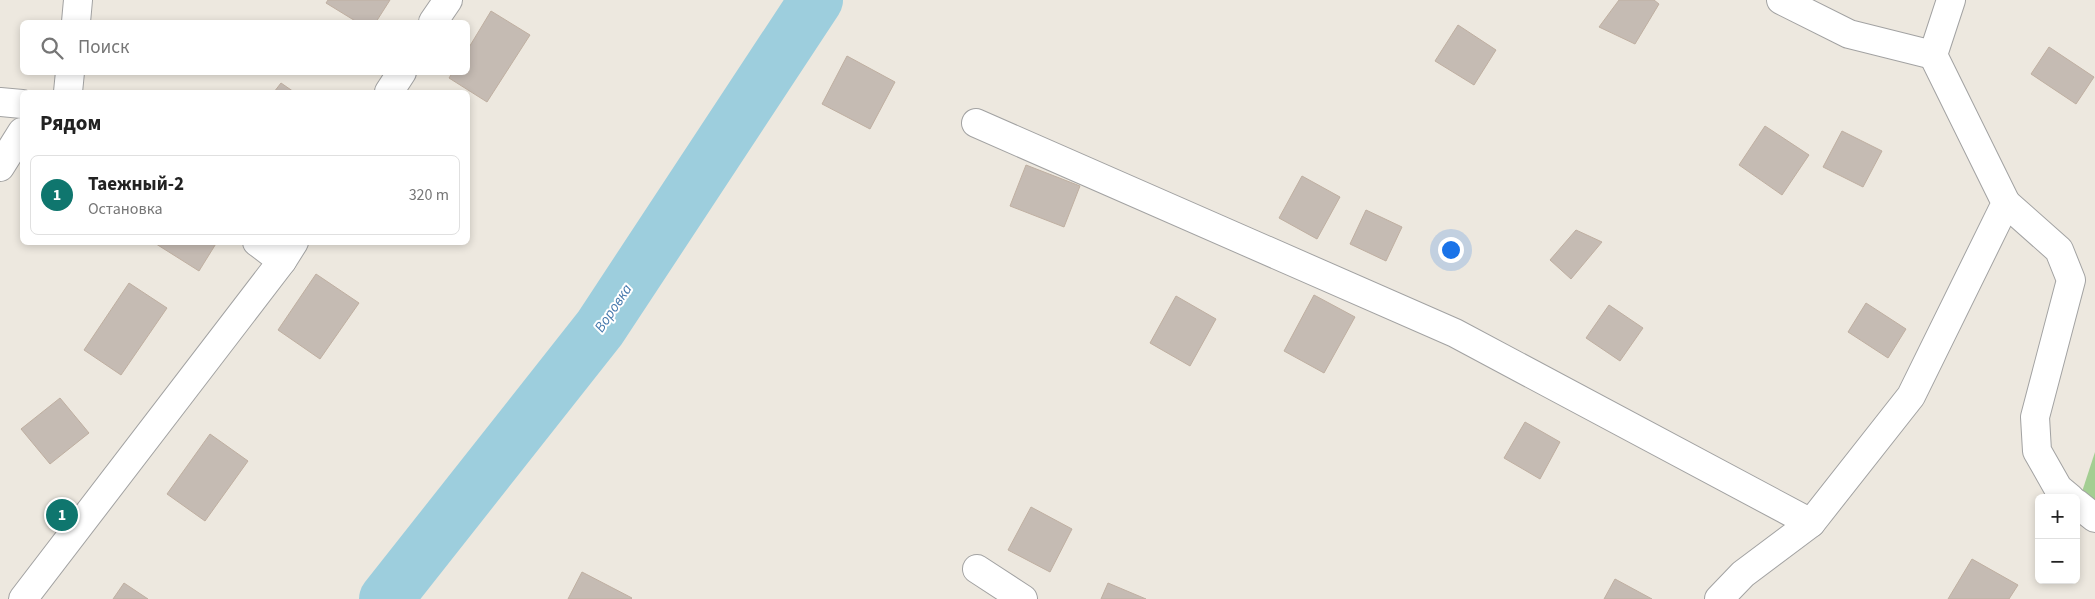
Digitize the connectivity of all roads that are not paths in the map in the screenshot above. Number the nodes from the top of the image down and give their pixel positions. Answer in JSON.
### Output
{"nodes":[{"id":1,"x":78,"y":0,"type":"edge"},
{"id":2,"x":448,"y":0,"type":"edge"},
{"id":3,"x":1781,"y":0,"type":"edge"},
{"id":4,"x":1951,"y":0,"type":"edge"},
{"id":5,"x":76,"y":20,"type":"edge"},
{"id":6,"x":434,"y":20,"type":"edge"},
{"id":7,"x":1933,"y":55,"type":"junction"},
{"id":8,"x":70,"y":75,"type":"edge"},
{"id":9,"x":400,"y":75,"type":"edge"},
{"id":10,"x":68,"y":90,"type":"edge"},
{"id":11,"x":390,"y":90,"type":"edge"},
{"id":12,"x":0,"y":102,"type":"edge"},
{"id":13,"x":20,"y":104,"type":"edge"},
{"id":14,"x":976,"y":123,"type":"dead end"},
{"id":15,"x":20,"y":135,"type":"edge"},
{"id":16,"x":0,"y":167,"type":"edge"},
{"id":17,"x":2006,"y":203,"type":"junction"},
{"id":18,"x":266,"y":245,"type":"edge"},
{"id":19,"x":288,"y":252,"type":"edge"},
{"id":20,"x":2065,"y":494,"type":"edge"},
{"id":21,"x":2080,"y":506,"type":"edge"},
{"id":22,"x":2095,"y":518,"type":"edge"},
{"id":23,"x":1811,"y":523,"type":"junction"},
{"id":24,"x":977,"y":569,"type":"dead end"},
{"id":25,"x":23,"y":599,"type":"edge"},
{"id":26,"x":1023,"y":599,"type":"edge"},
{"id":27,"x":1719,"y":599,"type":"edge"}],
"edges":[{"from":1,"to":5,"type":"street"},
{"from":2,"to":6,"type":"street"},
{"from":3,"to":7,"type":"street"},
{"from":4,"to":7,"type":"street"},
{"from":7,"to":17,"type":"street"},
{"from":8,"to":10,"type":"street"},
{"from":9,"to":11,"type":"street"},
{"from":12,"to":13,"type":"street"},
{"from":14,"to":23,"type":"street"},
{"from":15,"to":16,"type":"street"},
{"from":17,"to":20,"type":"street"},
{"from":17,"to":23,"type":"street"},
{"from":18,"to":19,"type":"street"},
{"from":19,"to":25,"type":"street"},
{"from":21,"to":22,"type":"street"},
{"from":23,"to":27,"type":"street"},
{"from":24,"to":26,"type":"street"}]}
